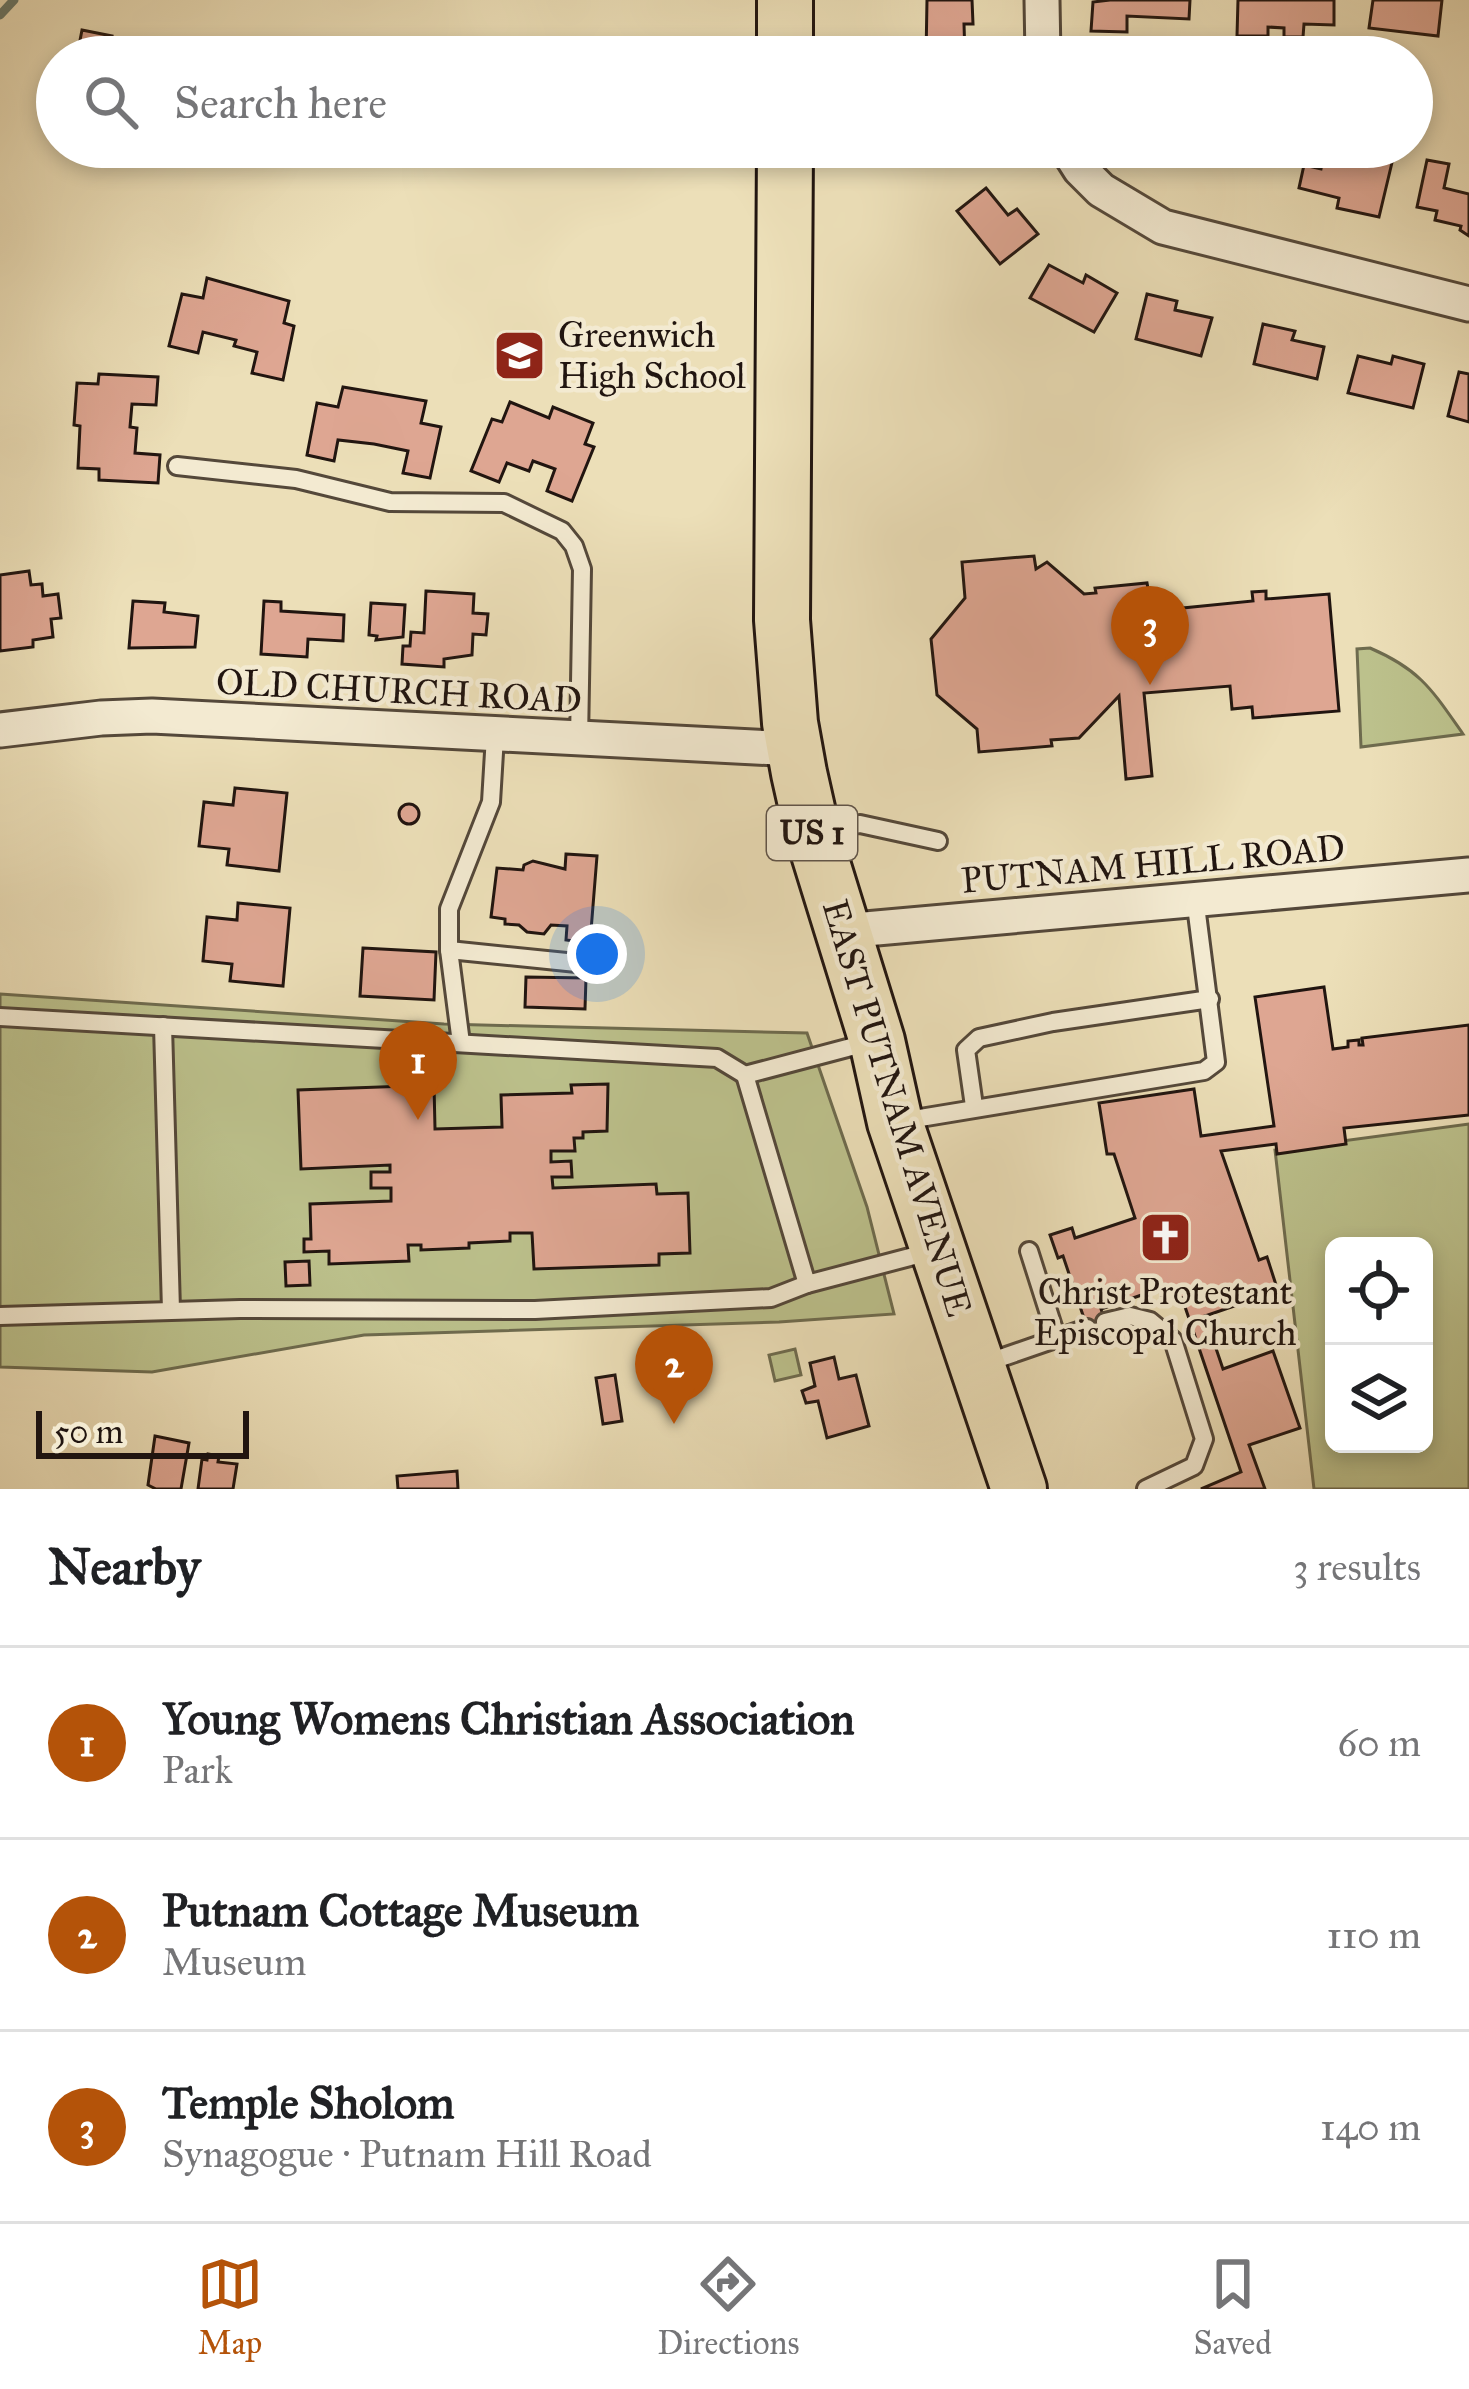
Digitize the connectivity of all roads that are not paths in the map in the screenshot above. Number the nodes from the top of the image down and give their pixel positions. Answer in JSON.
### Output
{"nodes":[{"id":1,"x":784,"y":0,"type":"edge"},
{"id":2,"x":1042,"y":0,"type":"edge"},
{"id":3,"x":785,"y":36,"type":"edge"},
{"id":4,"x":1043,"y":36,"type":"edge"},
{"id":5,"x":785,"y":168,"type":"edge"},
{"id":6,"x":1079,"y":168,"type":"edge"},
{"id":7,"x":1469,"y":304,"type":"edge"},
{"id":8,"x":177,"y":466,"type":"dead end"},
{"id":9,"x":0,"y":730,"type":"edge"},
{"id":10,"x":495,"y":736,"type":"junction"},
{"id":11,"x":579,"y":740,"type":"junction"},
{"id":12,"x":795,"y":749,"type":"junction"},
{"id":13,"x":812,"y":831,"type":"junction"},
{"id":14,"x":938,"y":841,"type":"dead end"},
{"id":15,"x":1469,"y":875,"type":"edge"},
{"id":16,"x":1196,"y":898,"type":"junction"},
{"id":17,"x":843,"y":931,"type":"junction"},
{"id":18,"x":449,"y":950,"type":"junction"},
{"id":19,"x":596,"y":965,"type":"dead end"},
{"id":20,"x":1210,"y":999,"type":"junction"},
{"id":21,"x":0,"y":1017,"type":"edge"},
{"id":22,"x":163,"y":1026,"type":"junction"},
{"id":23,"x":877,"y":1041,"type":"junction"},
{"id":24,"x":461,"y":1043,"type":"junction"},
{"id":25,"x":745,"y":1076,"type":"junction"},
{"id":26,"x":974,"y":1106,"type":"junction"},
{"id":27,"x":895,"y":1122,"type":"junction"},
{"id":28,"x":938,"y":1250,"type":"junction"},
{"id":29,"x":1028,"y":1250,"type":"dead end"},
{"id":30,"x":807,"y":1284,"type":"junction"},
{"id":31,"x":171,"y":1310,"type":"junction"},
{"id":32,"x":0,"y":1316,"type":"edge"},
{"id":33,"x":1057,"y":1339,"type":"junction"},
{"id":34,"x":976,"y":1366,"type":"junction"},
{"id":35,"x":1019,"y":1489,"type":"edge"},
{"id":36,"x":1146,"y":1489,"type":"edge"}],
"edges":[{"from":1,"to":3,"type":"main road"},
{"from":2,"to":4,"type":"street"},
{"from":5,"to":12,"type":"main road","name":"EAST PUTNAM AVENUE","number":"US 1"},
{"from":6,"to":7,"type":"street"},
{"from":8,"to":11,"type":"lane"},
{"from":9,"to":10,"type":"street","name":"OLD CHURCH ROAD"},
{"from":10,"to":11,"type":"street","name":"OLD CHURCH ROAD"},
{"from":10,"to":18,"type":"lane"},
{"from":11,"to":12,"type":"street","name":"OLD CHURCH ROAD"},
{"from":12,"to":13,"type":"main road","name":"EAST PUTNAM AVENUE","number":"US 1"},
{"from":13,"to":14,"type":"lane"},
{"from":13,"to":17,"type":"main road","name":"EAST PUTNAM AVENUE","number":"US 1"},
{"from":15,"to":16,"type":"street","name":"PUTNAM HILL ROAD"},
{"from":16,"to":17,"type":"street","name":"PUTNAM HILL ROAD"},
{"from":16,"to":20,"type":"lane"},
{"from":17,"to":23,"type":"main road","name":"EAST PUTNAM AVENUE","number":"US 1"},
{"from":18,"to":19,"type":"lane"},
{"from":18,"to":24,"type":"lane"},
{"from":20,"to":26,"type":"lane"},
{"from":20,"to":26,"type":"lane"},
{"from":21,"to":22,"type":"lane"},
{"from":22,"to":24,"type":"lane"},
{"from":22,"to":31,"type":"lane"},
{"from":23,"to":25,"type":"lane"},
{"from":23,"to":27,"type":"main road","name":"EAST PUTNAM AVENUE","number":"US 1"},
{"from":24,"to":25,"type":"lane"},
{"from":25,"to":30,"type":"lane"},
{"from":26,"to":27,"type":"lane"},
{"from":27,"to":28,"type":"main road","name":"EAST PUTNAM AVENUE","number":"US 1"},
{"from":28,"to":30,"type":"lane"},
{"from":28,"to":34,"type":"main road","name":"EAST PUTNAM AVENUE","number":"US 1"},
{"from":29,"to":33,"type":"lane"},
{"from":30,"to":31,"type":"lane"},
{"from":31,"to":32,"type":"lane"},
{"from":33,"to":34,"type":"lane"},
{"from":33,"to":36,"type":"lane"},
{"from":34,"to":35,"type":"main road","name":"EAST PUTNAM AVENUE","number":"US 1"}]}
